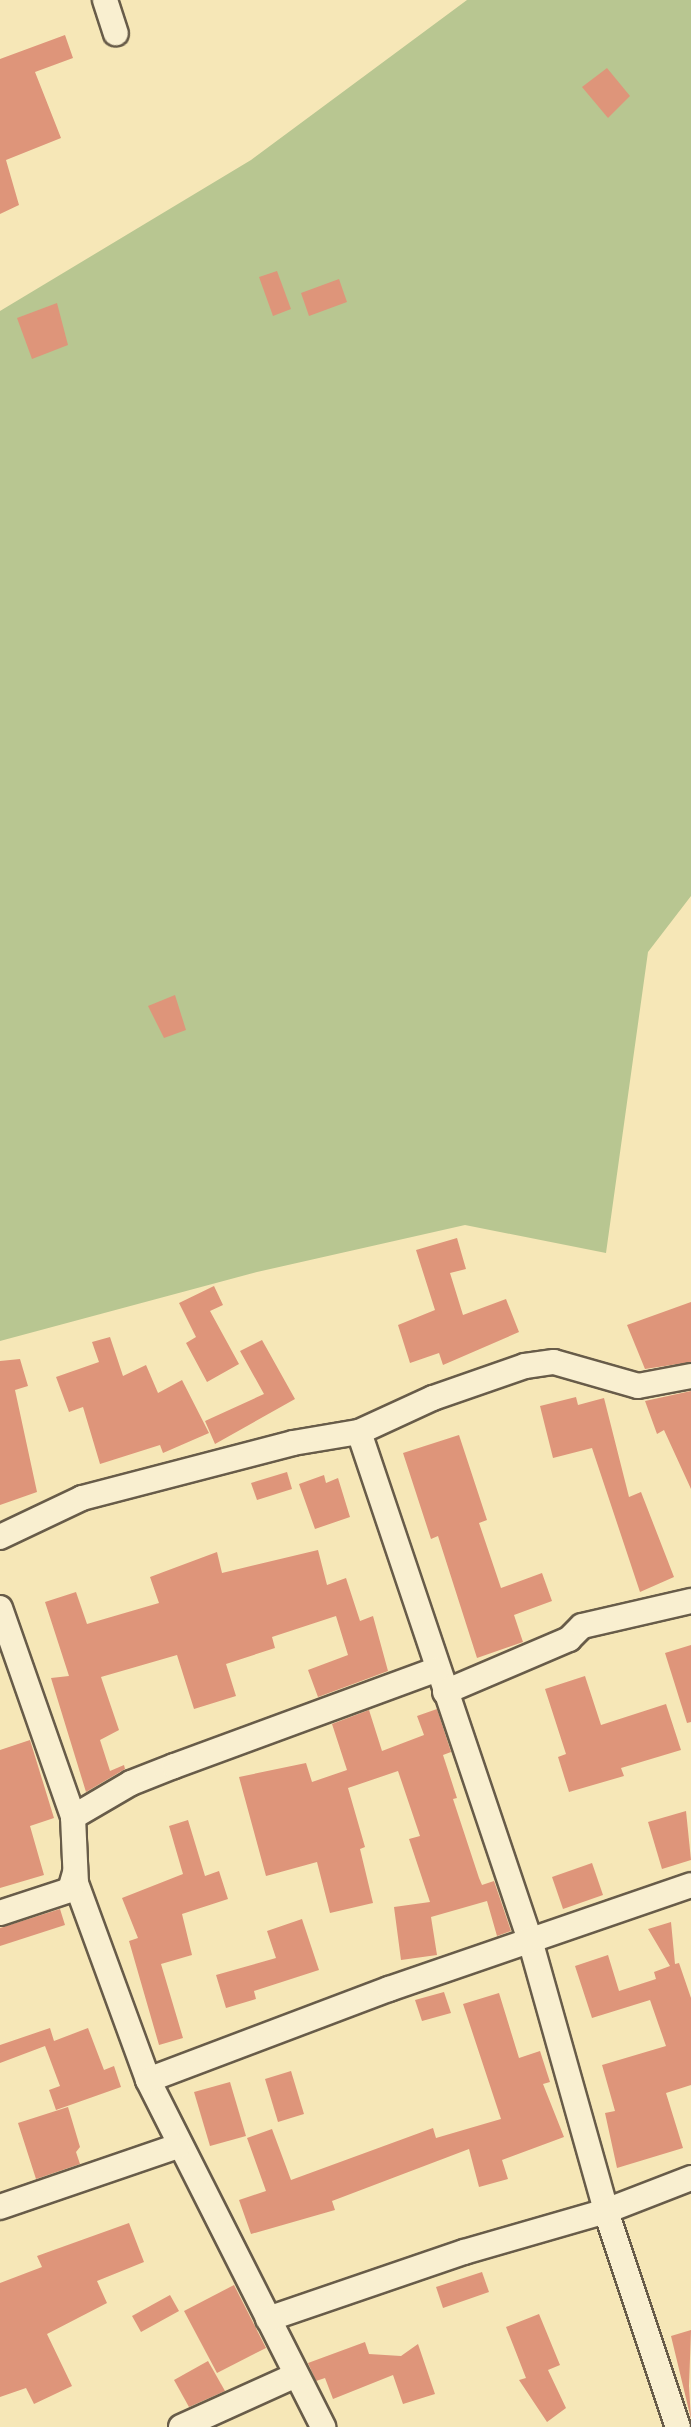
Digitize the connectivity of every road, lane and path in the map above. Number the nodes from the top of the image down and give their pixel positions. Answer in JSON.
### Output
{"nodes":[{"id":1,"x":105,"y":0,"type":"edge"},
{"id":2,"x":116,"y":33,"type":"dead end"},
{"id":3,"x":691,"y":1376,"type":"edge"},
{"id":4,"x":359,"y":1432,"type":"junction"},
{"id":5,"x":0,"y":1537,"type":"edge"},
{"id":6,"x":691,"y":1601,"type":"edge"},
{"id":7,"x":0,"y":1608,"type":"edge"},
{"id":8,"x":441,"y":1680,"type":"junction"},
{"id":9,"x":73,"y":1818,"type":"junction"},
{"id":10,"x":75,"y":1873,"type":"junction"},
{"id":11,"x":691,"y":1885,"type":"edge"},
{"id":12,"x":0,"y":1913,"type":"edge"},
{"id":13,"x":530,"y":1940,"type":"junction"},
{"id":14,"x":148,"y":2080,"type":"junction"},
{"id":15,"x":178,"y":2146,"type":"junction"},
{"id":16,"x":691,"y":2178,"type":"edge"},
{"id":17,"x":0,"y":2207,"type":"edge"},
{"id":18,"x":606,"y":2211,"type":"junction"},
{"id":19,"x":268,"y":2319,"type":"junction"},
{"id":20,"x":296,"y":2375,"type":"junction"},
{"id":21,"x":181,"y":2427,"type":"edge"},
{"id":22,"x":323,"y":2427,"type":"edge"},
{"id":23,"x":678,"y":2427,"type":"edge"}],
"edges":[{"from":1,"to":2,"type":"street"},
{"from":3,"to":4,"type":"street"},
{"from":4,"to":5,"type":"street"},
{"from":4,"to":8,"type":"street"},
{"from":6,"to":8,"type":"street"},
{"from":7,"to":9,"type":"street"},
{"from":8,"to":9,"type":"street"},
{"from":8,"to":13,"type":"street"},
{"from":9,"to":10,"type":"street"},
{"from":10,"to":12,"type":"street"},
{"from":10,"to":14,"type":"street"},
{"from":11,"to":13,"type":"street"},
{"from":13,"to":14,"type":"street"},
{"from":13,"to":18,"type":"street"},
{"from":14,"to":15,"type":"street"},
{"from":15,"to":17,"type":"street"},
{"from":15,"to":19,"type":"street"},
{"from":16,"to":18,"type":"street"},
{"from":18,"to":19,"type":"street"},
{"from":18,"to":23,"type":"street"},
{"from":19,"to":20,"type":"street"},
{"from":20,"to":21,"type":"street"},
{"from":20,"to":22,"type":"street"}]}
